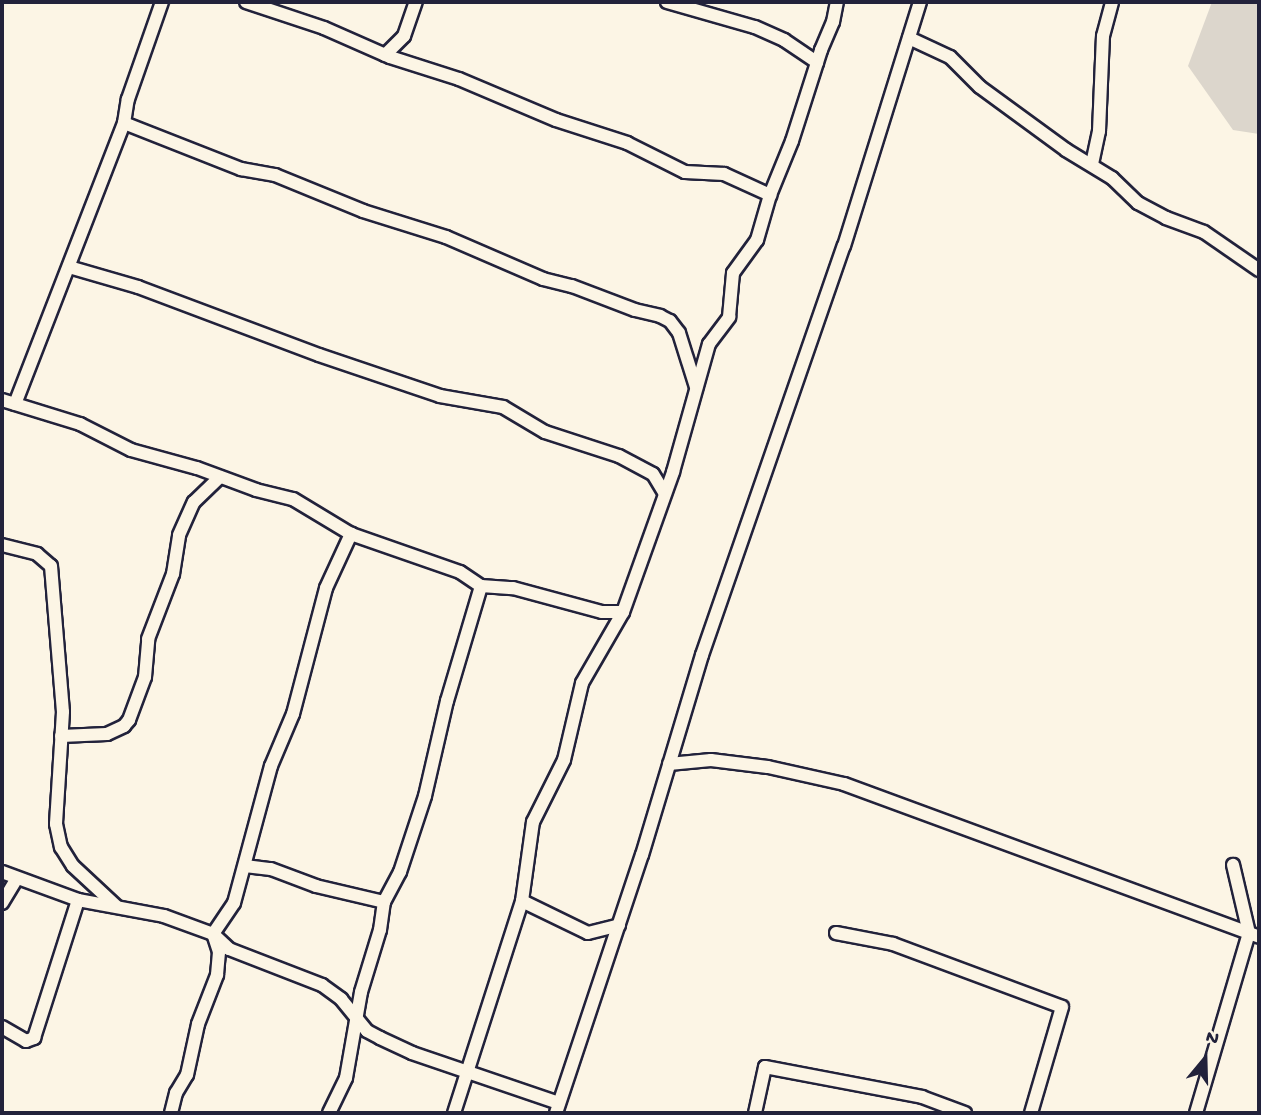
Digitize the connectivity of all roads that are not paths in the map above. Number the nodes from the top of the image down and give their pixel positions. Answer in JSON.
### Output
{"nodes":[{"id":1,"x":162,"y":2,"type":"edge"},
{"id":2,"x":246,"y":2,"type":"edge"},
{"id":3,"x":416,"y":2,"type":"edge"},
{"id":4,"x":667,"y":2,"type":"edge"},
{"id":5,"x":837,"y":2,"type":"edge"},
{"id":6,"x":920,"y":2,"type":"edge"},
{"id":7,"x":1112,"y":2,"type":"edge"},
{"id":8,"x":909,"y":38,"type":"junction"},
{"id":9,"x":385,"y":55,"type":"junction"},
{"id":10,"x":817,"y":62,"type":"junction"},
{"id":11,"x":124,"y":123,"type":"junction"},
{"id":12,"x":1092,"y":164,"type":"junction"},
{"id":13,"x":770,"y":195,"type":"junction"},
{"id":14,"x":69,"y":267,"type":"junction"},
{"id":15,"x":1259,"y":270,"type":"edge"},
{"id":16,"x":697,"y":388,"type":"junction"},
{"id":17,"x":2,"y":400,"type":"edge"},
{"id":18,"x":15,"y":404,"type":"junction"},
{"id":19,"x":197,"y":468,"type":"junction"},
{"id":20,"x":673,"y":472,"type":"junction"},
{"id":21,"x":653,"y":474,"type":"junction"},
{"id":22,"x":220,"y":477,"type":"junction"},
{"id":23,"x":202,"y":493,"type":"junction"},
{"id":24,"x":665,"y":494,"type":"junction"},
{"id":25,"x":351,"y":534,"type":"junction"},
{"id":26,"x":2,"y":545,"type":"edge"},
{"id":27,"x":481,"y":586,"type":"junction"},
{"id":28,"x":601,"y":612,"type":"junction"},
{"id":29,"x":623,"y":612,"type":"junction"},
{"id":30,"x":615,"y":628,"type":"junction"},
{"id":31,"x":61,"y":736,"type":"junction"},
{"id":32,"x":669,"y":764,"type":"junction"},
{"id":33,"x":1233,"y":865,"type":"dead end"},
{"id":34,"x":244,"y":866,"type":"junction"},
{"id":35,"x":2,"y":872,"type":"edge"},
{"id":36,"x":16,"y":880,"type":"junction"},
{"id":37,"x":78,"y":900,"type":"junction"},
{"id":38,"x":522,"y":901,"type":"junction"},
{"id":39,"x":384,"y":902,"type":"junction"},
{"id":40,"x":2,"y":903,"type":"edge"},
{"id":41,"x":116,"y":907,"type":"junction"},
{"id":42,"x":619,"y":925,"type":"junction"},
{"id":43,"x":836,"y":933,"type":"dead end"},
{"id":44,"x":214,"y":934,"type":"junction"},
{"id":45,"x":1254,"y":935,"type":"edge"},
{"id":46,"x":357,"y":1019,"type":"junction"},
{"id":47,"x":2,"y":1027,"type":"edge"},
{"id":48,"x":466,"y":1070,"type":"junction"},
{"id":49,"x":557,"y":1108,"type":"edge"},
{"id":50,"x":171,"y":1113,"type":"edge"},
{"id":51,"x":329,"y":1113,"type":"edge"},
{"id":52,"x":454,"y":1113,"type":"edge"},
{"id":53,"x":755,"y":1113,"type":"edge"},
{"id":54,"x":965,"y":1113,"type":"edge"},
{"id":55,"x":1031,"y":1113,"type":"edge"},
{"id":56,"x":1196,"y":1113,"type":"edge"}],
"edges":[{"from":1,"to":11,"type":"street"},
{"from":2,"to":9,"type":"street"},
{"from":3,"to":9,"type":"street"},
{"from":4,"to":10,"type":"street"},
{"from":5,"to":10,"type":"street"},
{"from":6,"to":8,"type":"street"},
{"from":7,"to":12,"type":"street"},
{"from":8,"to":12,"type":"street"},
{"from":8,"to":32,"type":"street"},
{"from":9,"to":13,"type":"street"},
{"from":10,"to":13,"type":"street"},
{"from":11,"to":14,"type":"street"},
{"from":11,"to":16,"type":"street"},
{"from":12,"to":15,"type":"street"},
{"from":13,"to":16,"type":"street"},
{"from":14,"to":18,"type":"street"},
{"from":14,"to":21,"type":"street"},
{"from":16,"to":20,"type":"street"},
{"from":17,"to":18,"type":"street"},
{"from":18,"to":19,"type":"street"},
{"from":19,"to":22,"type":"street"},
{"from":19,"to":23,"type":"street"},
{"from":20,"to":21,"type":"street"},
{"from":20,"to":24,"type":"street"},
{"from":21,"to":24,"type":"street"},
{"from":22,"to":23,"type":"street"},
{"from":22,"to":25,"type":"street"},
{"from":23,"to":31,"type":"street"},
{"from":24,"to":29,"type":"street"},
{"from":25,"to":27,"type":"street"},
{"from":25,"to":34,"type":"street"},
{"from":26,"to":31,"type":"street"},
{"from":27,"to":28,"type":"street"},
{"from":27,"to":39,"type":"street"},
{"from":28,"to":29,"type":"street"},
{"from":28,"to":30,"type":"street"},
{"from":29,"to":30,"type":"street"},
{"from":30,"to":38,"type":"street"},
{"from":31,"to":41,"type":"street"},
{"from":32,"to":42,"type":"street"},
{"from":32,"to":45,"type":"street"},
{"from":33,"to":45,"type":"street"},
{"from":34,"to":39,"type":"street"},
{"from":34,"to":44,"type":"street"},
{"from":35,"to":36,"type":"street"},
{"from":36,"to":37,"type":"street"},
{"from":36,"to":40,"type":"street"},
{"from":37,"to":41,"type":"street"},
{"from":37,"to":47,"type":"street"},
{"from":38,"to":42,"type":"street"},
{"from":38,"to":48,"type":"street"},
{"from":39,"to":46,"type":"street"},
{"from":41,"to":44,"type":"street"},
{"from":42,"to":49,"type":"street"},
{"from":43,"to":55,"type":"street"},
{"from":44,"to":46,"type":"street"},
{"from":44,"to":50,"type":"street"},
{"from":45,"to":56,"type":"street"},
{"from":46,"to":48,"type":"street"},
{"from":46,"to":51,"type":"street"},
{"from":48,"to":49,"type":"street"},
{"from":48,"to":52,"type":"street"},
{"from":53,"to":54,"type":"street"}]}
